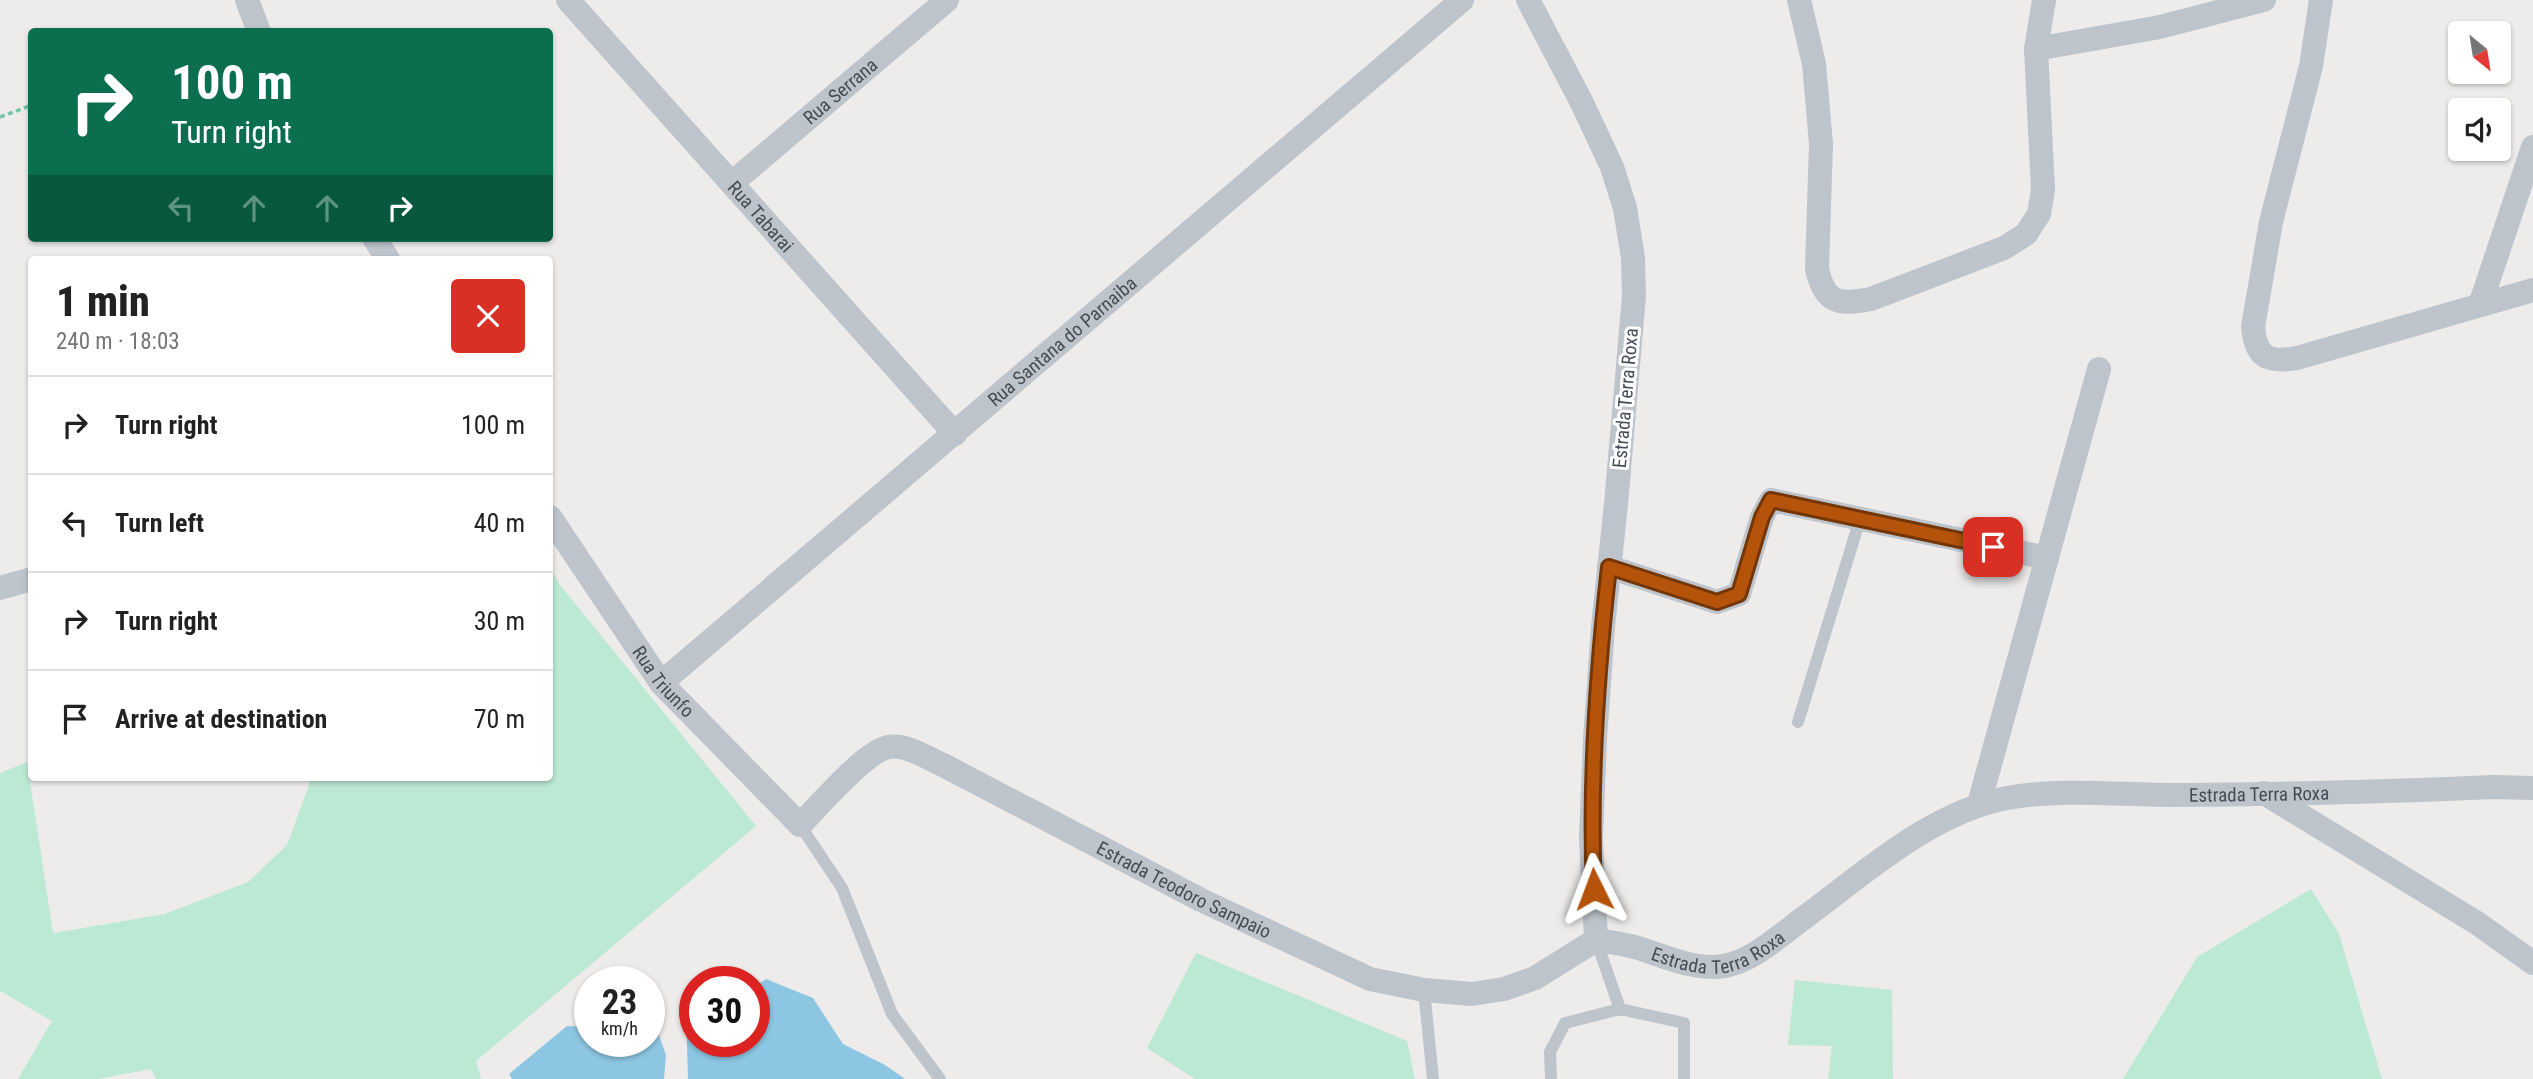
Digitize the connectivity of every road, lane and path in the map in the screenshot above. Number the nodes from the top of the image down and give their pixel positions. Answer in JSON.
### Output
{"nodes":[{"id":1,"x":247,"y":0,"type":"edge"},
{"id":2,"x":568,"y":0,"type":"edge"},
{"id":3,"x":947,"y":0,"type":"edge"},
{"id":4,"x":1462,"y":0,"type":"edge"},
{"id":5,"x":1528,"y":0,"type":"edge"},
{"id":6,"x":1799,"y":0,"type":"edge"},
{"id":7,"x":2044,"y":0,"type":"edge"},
{"id":8,"x":2264,"y":0,"type":"edge"},
{"id":9,"x":2321,"y":0,"type":"edge"},
{"id":10,"x":258,"y":28,"type":"edge"},
{"id":11,"x":2036,"y":49,"type":"junction"},
{"id":12,"x":28,"y":106,"type":"edge"},
{"id":13,"x":0,"y":117,"type":"edge"},
{"id":14,"x":2533,"y":147,"type":"edge"},
{"id":15,"x":732,"y":183,"type":"junction"},
{"id":16,"x":2533,"y":290,"type":"edge"},
{"id":17,"x":2480,"y":304,"type":"junction"},
{"id":18,"x":2099,"y":369,"type":"dead end"},
{"id":19,"x":955,"y":434,"type":"junction"},
{"id":20,"x":1860,"y":519,"type":"junction"},
{"id":21,"x":553,"y":521,"type":"edge"},
{"id":22,"x":2047,"y":558,"type":"junction"},
{"id":23,"x":1609,"y":567,"type":"junction"},
{"id":24,"x":28,"y":580,"type":"edge"},
{"id":25,"x":0,"y":588,"type":"edge"},
{"id":26,"x":661,"y":683,"type":"junction"},
{"id":27,"x":1798,"y":722,"type":"dead end"},
{"id":28,"x":2533,"y":788,"type":"edge"},
{"id":29,"x":2264,"y":793,"type":"junction"},
{"id":30,"x":1979,"y":804,"type":"junction"},
{"id":31,"x":800,"y":825,"type":"junction"},
{"id":32,"x":1596,"y":940,"type":"junction"},
{"id":33,"x":2533,"y":964,"type":"edge"},
{"id":34,"x":1424,"y":990,"type":"junction"},
{"id":35,"x":1620,"y":1009,"type":"junction"},
{"id":36,"x":940,"y":1079,"type":"edge"},
{"id":37,"x":1433,"y":1079,"type":"edge"},
{"id":38,"x":1551,"y":1079,"type":"edge"},
{"id":39,"x":1684,"y":1079,"type":"edge"}],
"edges":[{"from":1,"to":10,"type":"street"},
{"from":2,"to":15,"type":"street","name":"Rua Tabarai"},
{"from":3,"to":15,"type":"street","name":"Rua Serrana"},
{"from":4,"to":19,"type":"street","name":"Rua Santana do Parnaiba"},
{"from":5,"to":23,"type":"street","name":"Estrada Terra Roxa"},
{"from":6,"to":11,"type":"street"},
{"from":7,"to":11,"type":"street"},
{"from":8,"to":11,"type":"street"},
{"from":9,"to":17,"type":"street"},
{"from":12,"to":13,"type":"path"},
{"from":14,"to":17,"type":"street"},
{"from":15,"to":19,"type":"street","name":"Rua Tabarai"},
{"from":16,"to":17,"type":"street"},
{"from":18,"to":22,"type":"street"},
{"from":19,"to":26,"type":"street","name":"Rua Santana do Parnaiba"},
{"from":20,"to":22,"type":"street"},
{"from":20,"to":23,"type":"street"},
{"from":20,"to":27,"type":"lane"},
{"from":21,"to":26,"type":"street","name":"Rua Triunfo"},
{"from":22,"to":30,"type":"street"},
{"from":23,"to":32,"type":"street","name":"Estrada Terra Roxa"},
{"from":24,"to":25,"type":"street"},
{"from":26,"to":31,"type":"street","name":"Rua Triunfo"},
{"from":28,"to":29,"type":"street","name":"Estrada Terra Roxa"},
{"from":29,"to":30,"type":"street","name":"Estrada Terra Roxa"},
{"from":29,"to":33,"type":"street"},
{"from":30,"to":32,"type":"street","name":"Estrada Terra Roxa"},
{"from":31,"to":34,"type":"street","name":"Estrada Teodoro Sampaio"},
{"from":31,"to":36,"type":"lane"},
{"from":32,"to":34,"type":"street","name":"Estrada Teodoro Sampaio"},
{"from":32,"to":35,"type":"lane"},
{"from":34,"to":37,"type":"lane"},
{"from":35,"to":38,"type":"lane"},
{"from":35,"to":39,"type":"lane"}]}
